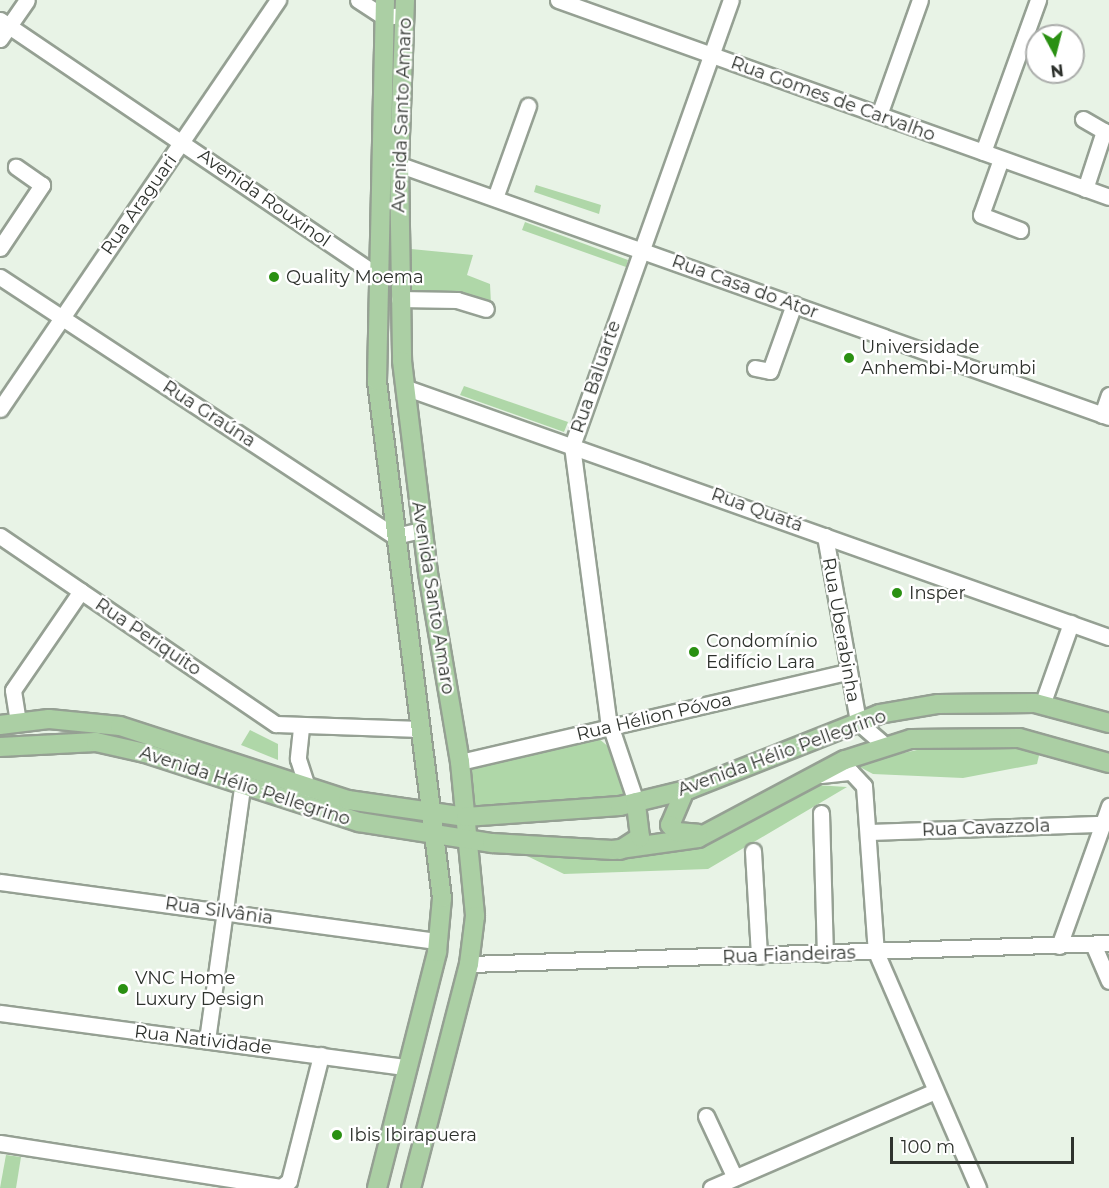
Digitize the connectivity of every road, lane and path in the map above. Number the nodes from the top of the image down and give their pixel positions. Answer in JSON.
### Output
{"nodes":[{"id":1,"x":27,"y":0,"type":"edge"},
{"id":2,"x":278,"y":0,"type":"edge"},
{"id":3,"x":358,"y":0,"type":"edge"},
{"id":4,"x":558,"y":0,"type":"edge"},
{"id":5,"x":731,"y":0,"type":"edge"},
{"id":6,"x":920,"y":0,"type":"edge"},
{"id":7,"x":1038,"y":0,"type":"edge"},
{"id":8,"x":405,"y":8,"type":"edge"},
{"id":9,"x":384,"y":9,"type":"edge"},
{"id":10,"x":3,"y":28,"type":"edge"},
{"id":11,"x":711,"y":56,"type":"junction"},
{"id":12,"x":528,"y":106,"type":"dead end"},
{"id":13,"x":879,"y":115,"type":"junction"},
{"id":14,"x":1083,"y":119,"type":"dead end"},
{"id":15,"x":182,"y":142,"type":"junction"},
{"id":16,"x":983,"y":152,"type":"junction"},
{"id":17,"x":380,"y":158,"type":"junction"},
{"id":18,"x":1001,"y":159,"type":"junction"},
{"id":19,"x":399,"y":163,"type":"junction"},
{"id":20,"x":16,"y":167,"type":"dead end"},
{"id":21,"x":1085,"y":189,"type":"junction"},
{"id":22,"x":1109,"y":197,"type":"edge"},
{"id":23,"x":495,"y":198,"type":"junction"},
{"id":24,"x":1020,"y":230,"type":"dead end"},
{"id":25,"x":0,"y":248,"type":"edge"},
{"id":26,"x":642,"y":250,"type":"junction"},
{"id":27,"x":0,"y":277,"type":"edge"},
{"id":28,"x":379,"y":277,"type":"junction"},
{"id":29,"x":399,"y":299,"type":"junction"},
{"id":30,"x":794,"y":304,"type":"junction"},
{"id":31,"x":486,"y":309,"type":"dead end"},
{"id":32,"x":61,"y":318,"type":"junction"},
{"id":33,"x":755,"y":368,"type":"dead end"},
{"id":34,"x":404,"y":387,"type":"junction"},
{"id":35,"x":1109,"y":395,"type":"edge"},
{"id":36,"x":0,"y":409,"type":"edge"},
{"id":37,"x":1105,"y":416,"type":"edge"},
{"id":38,"x":572,"y":446,"type":"junction"},
{"id":39,"x":422,"y":530,"type":"junction"},
{"id":40,"x":0,"y":536,"type":"edge"},
{"id":41,"x":395,"y":536,"type":"junction"},
{"id":42,"x":825,"y":536,"type":"junction"},
{"id":43,"x":81,"y":591,"type":"junction"},
{"id":44,"x":1071,"y":624,"type":"junction"},
{"id":45,"x":1109,"y":637,"type":"edge"},
{"id":46,"x":848,"y":672,"type":"junction"},
{"id":47,"x":1042,"y":705,"type":"junction"},
{"id":48,"x":18,"y":722,"type":"junction"},
{"id":49,"x":858,"y":722,"type":"junction"},
{"id":50,"x":1109,"y":723,"type":"edge"},
{"id":51,"x":0,"y":725,"type":"edge"},
{"id":52,"x":610,"y":727,"type":"junction"},
{"id":53,"x":302,"y":728,"type":"junction"},
{"id":54,"x":420,"y":729,"type":"junction"},
{"id":55,"x":886,"y":746,"type":"junction"},
{"id":56,"x":0,"y":747,"type":"edge"},
{"id":57,"x":460,"y":762,"type":"junction"},
{"id":58,"x":1109,"y":763,"type":"edge"},
{"id":59,"x":815,"y":776,"type":"junction"},
{"id":60,"x":242,"y":786,"type":"junction"},
{"id":61,"x":308,"y":789,"type":"junction"},
{"id":62,"x":685,"y":790,"type":"junction"},
{"id":63,"x":636,"y":802,"type":"junction"},
{"id":64,"x":1109,"y":806,"type":"edge"},
{"id":65,"x":434,"y":813,"type":"junction"},
{"id":66,"x":821,"y":813,"type":"dead end"},
{"id":67,"x":466,"y":817,"type":"junction"},
{"id":68,"x":1103,"y":824,"type":"junction"},
{"id":69,"x":870,"y":832,"type":"junction"},
{"id":70,"x":709,"y":833,"type":"junction"},
{"id":71,"x":437,"y":836,"type":"junction"},
{"id":72,"x":469,"y":840,"type":"junction"},
{"id":73,"x":613,"y":850,"type":"junction"},
{"id":74,"x":753,"y":851,"type":"dead end"},
{"id":75,"x":0,"y":882,"type":"edge"},
{"id":76,"x":225,"y":912,"type":"junction"},
{"id":77,"x":438,"y":941,"type":"junction"},
{"id":78,"x":1109,"y":943,"type":"edge"},
{"id":79,"x":1093,"y":944,"type":"junction"},
{"id":80,"x":1059,"y":946,"type":"junction"},
{"id":81,"x":876,"y":952,"type":"junction"},
{"id":82,"x":825,"y":954,"type":"junction"},
{"id":83,"x":759,"y":956,"type":"junction"},
{"id":84,"x":469,"y":964,"type":"junction"},
{"id":85,"x":1109,"y":981,"type":"edge"},
{"id":86,"x":0,"y":1013,"type":"edge"},
{"id":87,"x":207,"y":1040,"type":"junction"},
{"id":88,"x":321,"y":1055,"type":"junction"},
{"id":89,"x":406,"y":1067,"type":"junction"},
{"id":90,"x":935,"y":1091,"type":"junction"},
{"id":91,"x":706,"y":1116,"type":"dead end"},
{"id":92,"x":0,"y":1143,"type":"edge"},
{"id":93,"x":735,"y":1178,"type":"junction"},
{"id":94,"x":377,"y":1188,"type":"edge"},
{"id":95,"x":411,"y":1188,"type":"edge"},
{"id":96,"x":711,"y":1188,"type":"edge"},
{"id":97,"x":978,"y":1188,"type":"edge"}],
"edges":[{"from":1,"to":10,"type":"street"},
{"from":2,"to":15,"type":"street","name":"Rua Araguari"},
{"from":3,"to":9,"type":"street"},
{"from":4,"to":11,"type":"street","name":"Rua Gomes de Carvalho"},
{"from":5,"to":11,"type":"street","name":"Rua Baluarte"},
{"from":6,"to":13,"type":"street"},
{"from":7,"to":16,"type":"street"},
{"from":8,"to":9,"type":"street"},
{"from":8,"to":19,"type":"main road","name":"Avenida Santo Amaro"},
{"from":9,"to":17,"type":"main road","name":"Avenida Santo Amaro"},
{"from":10,"to":15,"type":"street","name":"Avenida Rouxinol"},
{"from":11,"to":13,"type":"street","name":"Rua Gomes de Carvalho"},
{"from":11,"to":26,"type":"street","name":"Rua Baluarte"},
{"from":12,"to":23,"type":"street"},
{"from":13,"to":16,"type":"street","name":"Rua Gomes de Carvalho"},
{"from":14,"to":21,"type":"street"},
{"from":15,"to":28,"type":"street","name":"Avenida Rouxinol"},
{"from":15,"to":32,"type":"street","name":"Rua Araguari"},
{"from":16,"to":18,"type":"street","name":"Rua Gomes de Carvalho"},
{"from":17,"to":19,"type":"street","name":"Rua Casa do Ator"},
{"from":17,"to":28,"type":"main road","name":"Avenida Santo Amaro"},
{"from":18,"to":21,"type":"street","name":"Rua Gomes de Carvalho"},
{"from":18,"to":24,"type":"street"},
{"from":19,"to":23,"type":"street","name":"Rua Casa do Ator"},
{"from":19,"to":29,"type":"main road","name":"Avenida Santo Amaro"},
{"from":20,"to":25,"type":"street"},
{"from":21,"to":22,"type":"street","name":"Rua Gomes de Carvalho"},
{"from":23,"to":26,"type":"street","name":"Rua Casa do Ator"},
{"from":26,"to":30,"type":"street","name":"Rua Casa do Ator"},
{"from":26,"to":38,"type":"street","name":"Rua Baluarte"},
{"from":27,"to":32,"type":"street","name":"Rua Graúna"},
{"from":28,"to":41,"type":"main road","name":"Avenida Santo Amaro"},
{"from":29,"to":31,"type":"street"},
{"from":29,"to":34,"type":"main road","name":"Avenida Santo Amaro"},
{"from":30,"to":33,"type":"street"},
{"from":30,"to":37,"type":"street","name":"Rua Casa do Ator"},
{"from":32,"to":36,"type":"street","name":"Rua Araguari"},
{"from":32,"to":41,"type":"street","name":"Rua Graúna"},
{"from":34,"to":38,"type":"street","name":"Rua Quatá"},
{"from":34,"to":39,"type":"main road","name":"Avenida Santo Amaro"},
{"from":35,"to":37,"type":"street"},
{"from":38,"to":42,"type":"street","name":"Rua Quatá"},
{"from":38,"to":52,"type":"street","name":"Rua Baluarte"},
{"from":39,"to":41,"type":"street"},
{"from":39,"to":57,"type":"main road","name":"Avenida Santo Amaro"},
{"from":40,"to":43,"type":"street","name":"Rua Periquito"},
{"from":41,"to":54,"type":"main road","name":"Avenida Santo Amaro"},
{"from":42,"to":44,"type":"street","name":"Rua Quatá"},
{"from":42,"to":46,"type":"street","name":"Rua Uberabinha"},
{"from":43,"to":48,"type":"street"},
{"from":43,"to":53,"type":"street","name":"Rua Periquito"},
{"from":44,"to":45,"type":"street","name":"Rua Quatá"},
{"from":44,"to":47,"type":"street"},
{"from":46,"to":49,"type":"street","name":"Rua Uberabinha"},
{"from":46,"to":52,"type":"street","name":"Rua Hélion Póvoa"},
{"from":47,"to":49,"type":"main road","name":"Avenida Hélio Pellegrino"},
{"from":47,"to":50,"type":"main road","name":"Avenida Hélio Pellegrino"},
{"from":48,"to":51,"type":"main road","name":"Avenida Hélio Pellegrino"},
{"from":48,"to":61,"type":"main road","name":"Avenida Hélio Pellegrino"},
{"from":49,"to":55,"type":"street","name":"Rua Uberabinha"},
{"from":49,"to":62,"type":"main road","name":"Avenida Hélio Pellegrino"},
{"from":52,"to":57,"type":"street","name":"Rua Hélion Póvoa"},
{"from":52,"to":63,"type":"street","name":"Rua Baluarte"},
{"from":53,"to":54,"type":"street","name":"Rua Periquito"},
{"from":53,"to":61,"type":"street"},
{"from":54,"to":65,"type":"main road","name":"Avenida Santo Amaro"},
{"from":55,"to":58,"type":"main road","name":"Avenida Hélio Pellegrino"},
{"from":55,"to":59,"type":"main road","name":"Avenida Hélio Pellegrino"},
{"from":56,"to":60,"type":"main road","name":"Avenida Hélio Pellegrino"},
{"from":57,"to":67,"type":"main road","name":"Avenida Santo Amaro"},
{"from":59,"to":69,"type":"street"},
{"from":59,"to":70,"type":"main road","name":"Avenida Hélio Pellegrino"},
{"from":60,"to":71,"type":"main road","name":"Avenida Hélio Pellegrino"},
{"from":60,"to":76,"type":"street"},
{"from":61,"to":65,"type":"main road","name":"Avenida Hélio Pellegrino"},
{"from":62,"to":63,"type":"main road","name":"Avenida Hélio Pellegrino"},
{"from":62,"to":70,"type":"main road"},
{"from":63,"to":67,"type":"main road","name":"Avenida Hélio Pellegrino"},
{"from":63,"to":73,"type":"main road"},
{"from":64,"to":68,"type":"street"},
{"from":65,"to":67,"type":"main road","name":"Avenida Hélio Pellegrino"},
{"from":65,"to":71,"type":"main road","name":"Avenida Santo Amaro"},
{"from":66,"to":82,"type":"street"},
{"from":67,"to":72,"type":"main road","name":"Avenida Santo Amaro"},
{"from":68,"to":69,"type":"street","name":"Rua Cavazzola"},
{"from":68,"to":80,"type":"street"},
{"from":69,"to":81,"type":"street"},
{"from":70,"to":73,"type":"main road","name":"Avenida Hélio Pellegrino"},
{"from":71,"to":72,"type":"main road","name":"Avenida Hélio Pellegrino"},
{"from":71,"to":77,"type":"main road","name":"Avenida Santo Amaro"},
{"from":72,"to":73,"type":"main road","name":"Avenida Hélio Pellegrino"},
{"from":72,"to":84,"type":"main road","name":"Avenida Santo Amaro"},
{"from":74,"to":83,"type":"street"},
{"from":75,"to":76,"type":"street","name":"Rua Silvânia"},
{"from":76,"to":77,"type":"street","name":"Rua Silvânia"},
{"from":76,"to":87,"type":"street"},
{"from":77,"to":89,"type":"main road","name":"Avenida Santo Amaro"},
{"from":78,"to":79,"type":"street","name":"Rua Fiandeiras"},
{"from":79,"to":80,"type":"street","name":"Rua Fiandeiras"},
{"from":79,"to":85,"type":"street"},
{"from":80,"to":81,"type":"street","name":"Rua Fiandeiras"},
{"from":81,"to":82,"type":"street","name":"Rua Fiandeiras"},
{"from":81,"to":90,"type":"street"},
{"from":82,"to":83,"type":"street","name":"Rua Fiandeiras"},
{"from":83,"to":84,"type":"street","name":"Rua Fiandeiras"},
{"from":84,"to":95,"type":"main road","name":"Avenida Santo Amaro"},
{"from":86,"to":87,"type":"street","name":"Rua Natividade"},
{"from":87,"to":88,"type":"street","name":"Rua Natividade"},
{"from":88,"to":89,"type":"street","name":"Rua Natividade"},
{"from":88,"to":92,"type":"street"},
{"from":89,"to":94,"type":"main road","name":"Avenida Santo Amaro"},
{"from":90,"to":93,"type":"street"},
{"from":90,"to":97,"type":"street"},
{"from":91,"to":93,"type":"street"},
{"from":93,"to":96,"type":"street"}]}
